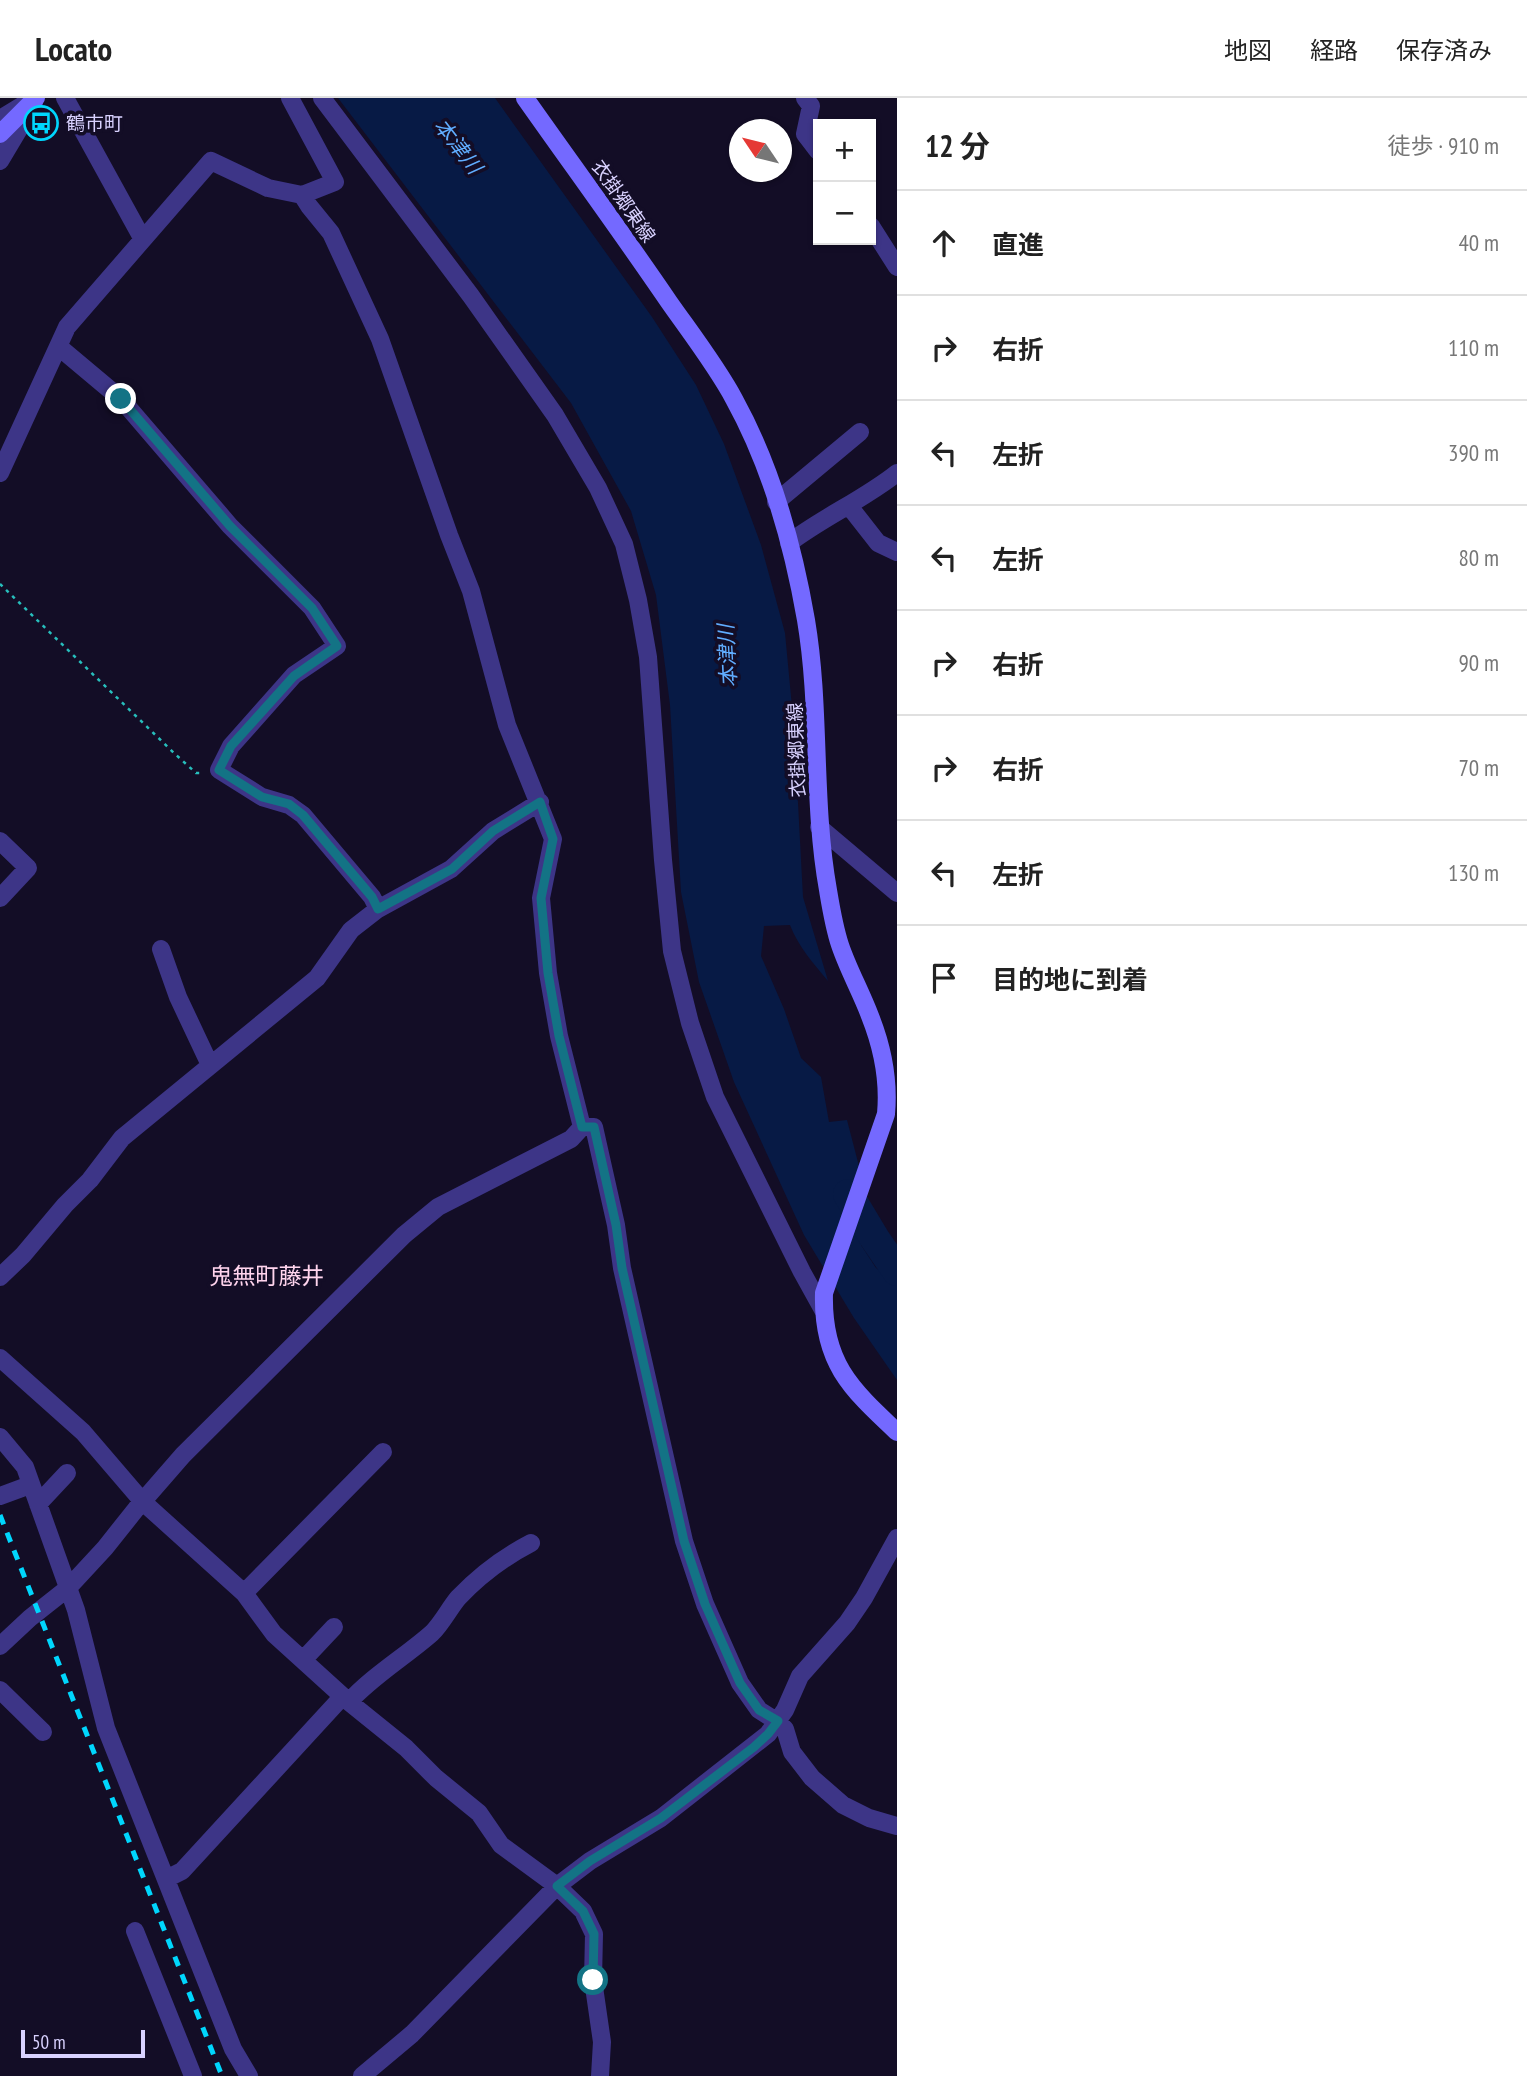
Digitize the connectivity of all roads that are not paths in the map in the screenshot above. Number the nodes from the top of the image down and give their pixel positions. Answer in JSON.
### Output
{"nodes":[{"id":1,"x":36,"y":98,"type":"edge"},
{"id":2,"x":65,"y":98,"type":"edge"},
{"id":3,"x":290,"y":98,"type":"edge"},
{"id":4,"x":322,"y":98,"type":"edge"},
{"id":5,"x":525,"y":98,"type":"edge"},
{"id":6,"x":805,"y":98,"type":"edge"},
{"id":7,"x":0,"y":119,"type":"edge"},
{"id":8,"x":0,"y":134,"type":"edge"},
{"id":9,"x":813,"y":144,"type":"edge"},
{"id":10,"x":0,"y":161,"type":"edge"},
{"id":11,"x":302,"y":195,"type":"junction"},
{"id":12,"x":876,"y":234,"type":"edge"},
{"id":13,"x":142,"y":238,"type":"junction"},
{"id":14,"x":897,"y":267,"type":"edge"},
{"id":15,"x":59,"y":347,"type":"junction"},
{"id":16,"x":860,"y":432,"type":"dead end"},
{"id":17,"x":0,"y":473,"type":"edge"},
{"id":18,"x":897,"y":473,"type":"edge"},
{"id":19,"x":776,"y":502,"type":"junction"},
{"id":20,"x":849,"y":506,"type":"junction"},
{"id":21,"x":789,"y":543,"type":"junction"},
{"id":22,"x":897,"y":552,"type":"edge"},
{"id":23,"x":540,"y":802,"type":"junction"},
{"id":24,"x":819,"y":827,"type":"junction"},
{"id":25,"x":0,"y":841,"type":"edge"},
{"id":26,"x":897,"y":893,"type":"edge"},
{"id":27,"x":0,"y":898,"type":"edge"},
{"id":28,"x":378,"y":909,"type":"junction"},
{"id":29,"x":161,"y":950,"type":"dead end"},
{"id":30,"x":210,"y":1065,"type":"junction"},
{"id":31,"x":890,"y":1104,"type":"edge"},
{"id":32,"x":582,"y":1127,"type":"junction"},
{"id":33,"x":0,"y":1277,"type":"edge"},
{"id":34,"x":824,"y":1301,"type":"junction"},
{"id":35,"x":0,"y":1358,"type":"edge"},
{"id":36,"x":897,"y":1432,"type":"edge"},
{"id":37,"x":0,"y":1437,"type":"edge"},
{"id":38,"x":383,"y":1452,"type":"dead end"},
{"id":39,"x":67,"y":1473,"type":"dead end"},
{"id":40,"x":30,"y":1485,"type":"junction"},
{"id":41,"x":0,"y":1496,"type":"edge"},
{"id":42,"x":143,"y":1502,"type":"junction"},
{"id":43,"x":38,"y":1504,"type":"junction"},
{"id":44,"x":897,"y":1538,"type":"edge"},
{"id":45,"x":531,"y":1544,"type":"dead end"},
{"id":46,"x":68,"y":1588,"type":"junction"},
{"id":47,"x":244,"y":1593,"type":"junction"},
{"id":48,"x":334,"y":1628,"type":"dead end"},
{"id":49,"x":0,"y":1646,"type":"edge"},
{"id":50,"x":303,"y":1660,"type":"junction"},
{"id":51,"x":0,"y":1690,"type":"edge"},
{"id":52,"x":346,"y":1699,"type":"junction"},
{"id":53,"x":778,"y":1721,"type":"junction"},
{"id":54,"x":43,"y":1732,"type":"dead end"},
{"id":55,"x":897,"y":1826,"type":"edge"},
{"id":56,"x":166,"y":1880,"type":"junction"},
{"id":57,"x":557,"y":1886,"type":"junction"},
{"id":58,"x":135,"y":1931,"type":"dead end"},
{"id":59,"x":193,"y":2076,"type":"edge"},
{"id":60,"x":249,"y":2076,"type":"edge"},
{"id":61,"x":362,"y":2076,"type":"edge"},
{"id":62,"x":600,"y":2076,"type":"edge"}],
"edges":[{"from":1,"to":7,"type":"street"},
{"from":1,"to":8,"type":"main road"},
{"from":1,"to":10,"type":"street"},
{"from":2,"to":13,"type":"street"},
{"from":3,"to":11,"type":"street"},
{"from":4,"to":34,"type":"street"},
{"from":5,"to":19,"type":"main road","name":"衣掛郷東線"},
{"from":6,"to":9,"type":"street"},
{"from":11,"to":13,"type":"street"},
{"from":11,"to":23,"type":"street"},
{"from":12,"to":14,"type":"street"},
{"from":13,"to":15,"type":"street"},
{"from":15,"to":17,"type":"street"},
{"from":15,"to":28,"type":"street"},
{"from":16,"to":19,"type":"street"},
{"from":18,"to":20,"type":"street"},
{"from":19,"to":21,"type":"main road","name":"衣掛郷東線"},
{"from":20,"to":21,"type":"street"},
{"from":20,"to":22,"type":"street"},
{"from":21,"to":24,"type":"main road","name":"衣掛郷東線"},
{"from":23,"to":28,"type":"street"},
{"from":23,"to":32,"type":"street"},
{"from":24,"to":26,"type":"street"},
{"from":24,"to":31,"type":"main road","name":"衣掛郷東線"},
{"from":25,"to":27,"type":"street"},
{"from":28,"to":30,"type":"street"},
{"from":29,"to":30,"type":"street"},
{"from":30,"to":33,"type":"street"},
{"from":31,"to":34,"type":"main road","name":"衣掛郷東線"},
{"from":32,"to":42,"type":"street"},
{"from":32,"to":53,"type":"street"},
{"from":34,"to":36,"type":"main road","name":"衣掛郷東線"},
{"from":35,"to":42,"type":"street"},
{"from":37,"to":40,"type":"street"},
{"from":38,"to":47,"type":"street"},
{"from":39,"to":43,"type":"street"},
{"from":40,"to":41,"type":"street"},
{"from":40,"to":43,"type":"street"},
{"from":42,"to":46,"type":"street"},
{"from":42,"to":47,"type":"street"},
{"from":43,"to":46,"type":"street"},
{"from":44,"to":53,"type":"street"},
{"from":45,"to":52,"type":"street"},
{"from":46,"to":49,"type":"street"},
{"from":46,"to":56,"type":"street"},
{"from":47,"to":50,"type":"street"},
{"from":48,"to":50,"type":"street"},
{"from":50,"to":52,"type":"street"},
{"from":51,"to":54,"type":"street"},
{"from":52,"to":56,"type":"street"},
{"from":52,"to":57,"type":"street"},
{"from":53,"to":55,"type":"street"},
{"from":53,"to":57,"type":"street"},
{"from":56,"to":60,"type":"street"},
{"from":57,"to":61,"type":"street"},
{"from":57,"to":62,"type":"street"},
{"from":58,"to":59,"type":"street"}]}
